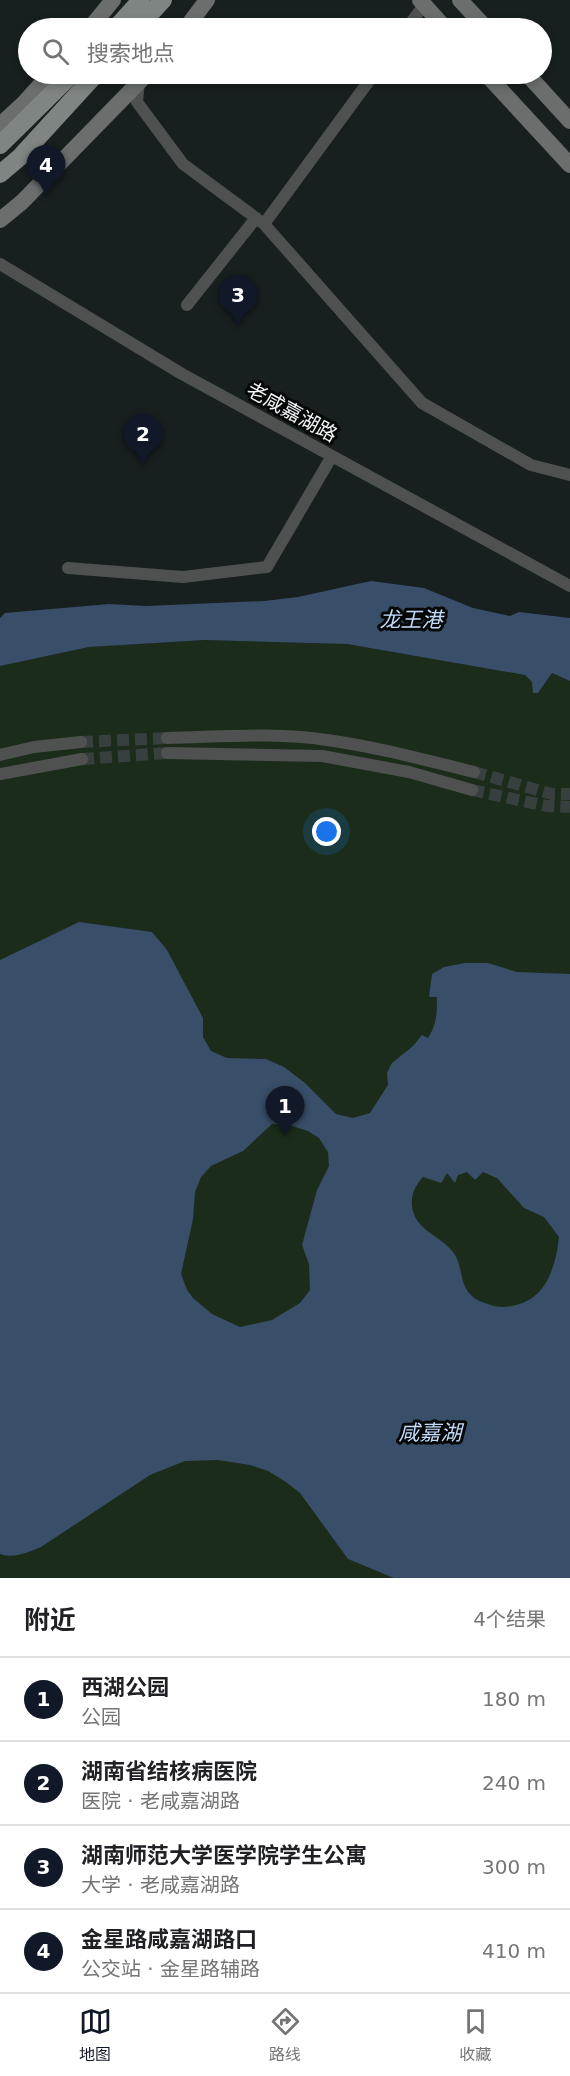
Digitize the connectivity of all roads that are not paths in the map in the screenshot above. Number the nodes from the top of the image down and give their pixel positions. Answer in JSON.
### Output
{"nodes":[{"id":1,"x":113,"y":0,"type":"edge"},
{"id":2,"x":141,"y":0,"type":"edge"},
{"id":3,"x":163,"y":0,"type":"edge"},
{"id":4,"x":207,"y":0,"type":"edge"},
{"id":5,"x":460,"y":0,"type":"edge"},
{"id":6,"x":422,"y":3,"type":"edge"},
{"id":7,"x":98,"y":18,"type":"edge"},
{"id":8,"x":125,"y":18,"type":"edge"},
{"id":9,"x":146,"y":18,"type":"edge"},
{"id":10,"x":194,"y":18,"type":"edge"},
{"id":11,"x":413,"y":18,"type":"edge"},
{"id":12,"x":436,"y":18,"type":"edge"},
{"id":13,"x":477,"y":18,"type":"edge"},
{"id":14,"x":41,"y":84,"type":"edge"},
{"id":15,"x":62,"y":84,"type":"edge"},
{"id":16,"x":87,"y":84,"type":"edge"},
{"id":17,"x":137,"y":84,"type":"edge"},
{"id":18,"x":139,"y":84,"type":"edge"},
{"id":19,"x":366,"y":84,"type":"edge"},
{"id":20,"x":495,"y":84,"type":"edge"},
{"id":21,"x":536,"y":84,"type":"edge"},
{"id":22,"x":570,"y":121,"type":"edge"},
{"id":23,"x":0,"y":125,"type":"edge"},
{"id":24,"x":0,"y":146,"type":"edge"},
{"id":25,"x":570,"y":165,"type":"edge"},
{"id":26,"x":0,"y":174,"type":"edge"},
{"id":27,"x":0,"y":220,"type":"edge"},
{"id":28,"x":260,"y":221,"type":"junction"},
{"id":29,"x":0,"y":264,"type":"edge"},
{"id":30,"x":187,"y":305,"type":"dead end"},
{"id":31,"x":332,"y":456,"type":"junction"},
{"id":32,"x":570,"y":475,"type":"edge"},
{"id":33,"x":68,"y":568,"type":"dead end"},
{"id":34,"x":570,"y":586,"type":"edge"},
{"id":35,"x":167,"y":738,"type":"tunnel mouth"},
{"id":36,"x":81,"y":742,"type":"tunnel mouth"},
{"id":37,"x":167,"y":753,"type":"tunnel mouth"},
{"id":38,"x":0,"y":755,"type":"edge"},
{"id":39,"x":82,"y":759,"type":"tunnel mouth"},
{"id":40,"x":474,"y":772,"type":"tunnel mouth"},
{"id":41,"x":0,"y":774,"type":"edge"},
{"id":42,"x":472,"y":790,"type":"tunnel mouth"}],
"edges":[{"from":1,"to":7,"type":"street"},
{"from":2,"to":8,"type":"main road"},
{"from":3,"to":9,"type":"main road"},
{"from":4,"to":10,"type":"street"},
{"from":5,"to":13,"type":"street"},
{"from":6,"to":11,"type":"street"},
{"from":6,"to":12,"type":"street"},
{"from":14,"to":23,"type":"street"},
{"from":15,"to":24,"type":"main road"},
{"from":16,"to":26,"type":"main road"},
{"from":17,"to":27,"type":"street"},
{"from":18,"to":28,"type":"street"},
{"from":19,"to":28,"type":"street"},
{"from":20,"to":25,"type":"street"},
{"from":21,"to":22,"type":"street"},
{"from":28,"to":30,"type":"street"},
{"from":28,"to":32,"type":"street"},
{"from":29,"to":31,"type":"street","name":"老咸嘉湖路"},
{"from":31,"to":33,"type":"street"},
{"from":31,"to":34,"type":"street","name":"老咸嘉湖路"},
{"from":35,"to":40,"type":"street"},
{"from":36,"to":38,"type":"street"},
{"from":37,"to":42,"type":"street"},
{"from":39,"to":41,"type":"street"}]}
